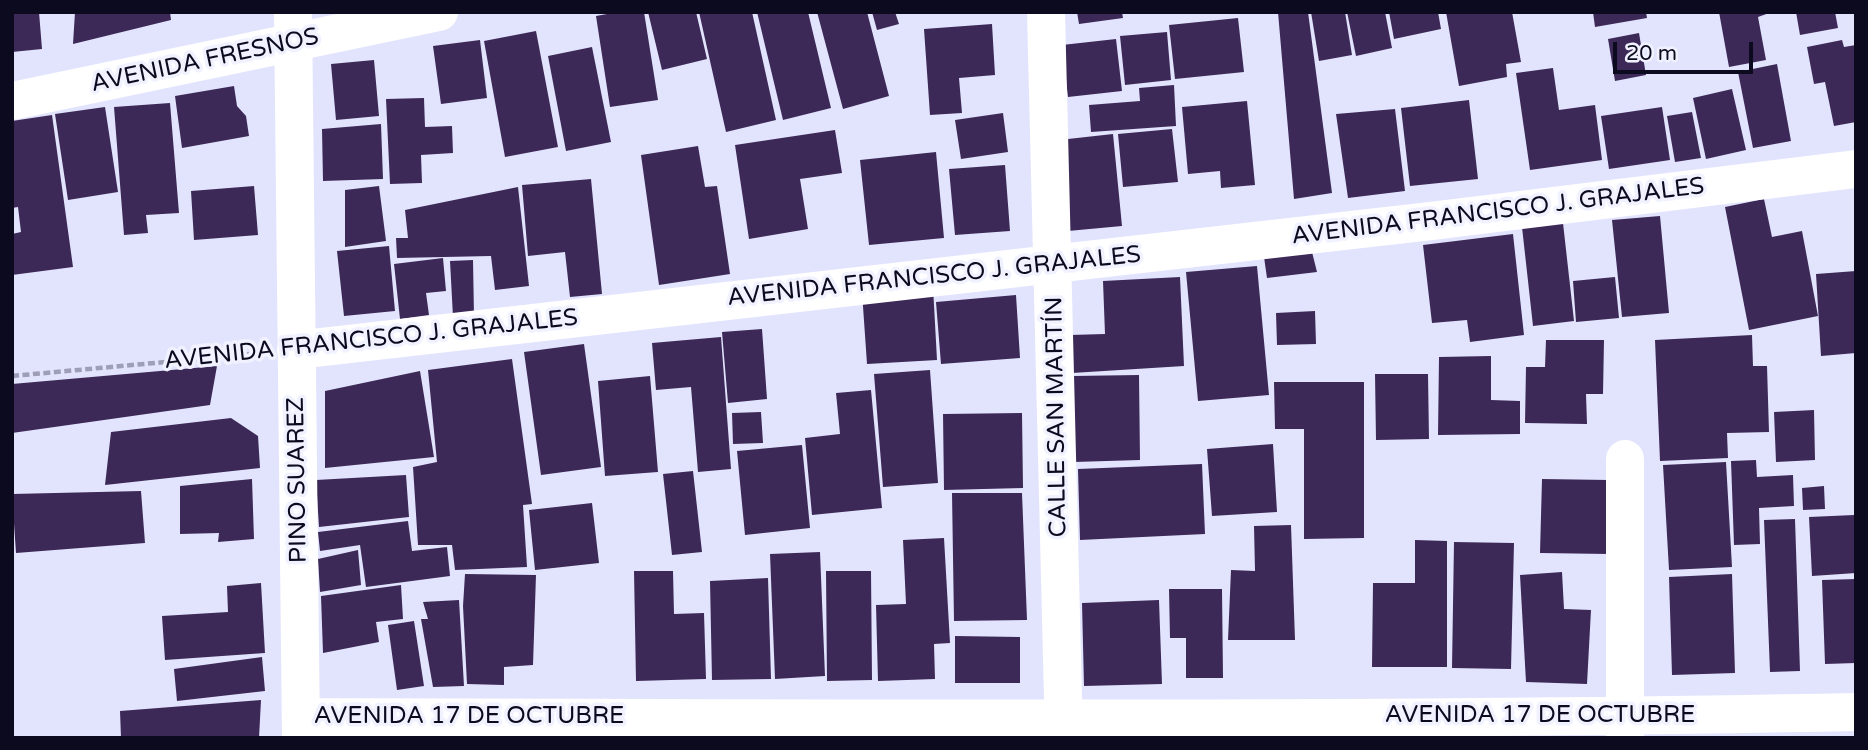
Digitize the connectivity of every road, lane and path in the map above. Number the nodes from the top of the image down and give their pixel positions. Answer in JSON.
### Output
{"nodes":[{"id":1,"x":439,"y":12,"type":"edge"},
{"id":2,"x":1046,"y":12,"type":"edge"},
{"id":3,"x":293,"y":27,"type":"edge"},
{"id":4,"x":12,"y":101,"type":"edge"},
{"id":5,"x":1856,"y":169,"type":"edge"},
{"id":6,"x":1053,"y":263,"type":"junction"},
{"id":7,"x":296,"y":350,"type":"junction"},
{"id":8,"x":12,"y":376,"type":"edge"},
{"id":9,"x":1625,"y":459,"type":"dead end"},
{"id":10,"x":1856,"y":712,"type":"edge"},
{"id":11,"x":301,"y":727,"type":"edge"},
{"id":12,"x":1625,"y":727,"type":"edge"},
{"id":13,"x":1064,"y":728,"type":"edge"}],
"edges":[{"from":1,"to":3,"type":"street","name":"AVENIDA FRESNOS"},
{"from":2,"to":6,"type":"street","name":"CALLE SAN MARTÍN"},
{"from":3,"to":4,"type":"street","name":"AVENIDA FRESNOS"},
{"from":3,"to":7,"type":"street","name":"PINO SUAREZ"},
{"from":5,"to":6,"type":"street","name":"AVENIDA FRANCISCO J. GRAJALES"},
{"from":6,"to":7,"type":"street","name":"AVENIDA FRANCISCO J. GRAJALES"},
{"from":6,"to":13,"type":"street","name":"CALLE SAN MARTÍN"},
{"from":7,"to":8,"type":"path","name":"AVENIDA FRANCISCO J. GRAJALES"},
{"from":7,"to":11,"type":"street","name":"PINO SUAREZ"},
{"from":9,"to":12,"type":"street"},
{"from":10,"to":12,"type":"street","name":"AVENIDA 17 DE OCTUBRE"},
{"from":11,"to":13,"type":"street","name":"AVENIDA 17 DE OCTUBRE"},
{"from":12,"to":13,"type":"street","name":"AVENIDA 17 DE OCTUBRE"}]}
